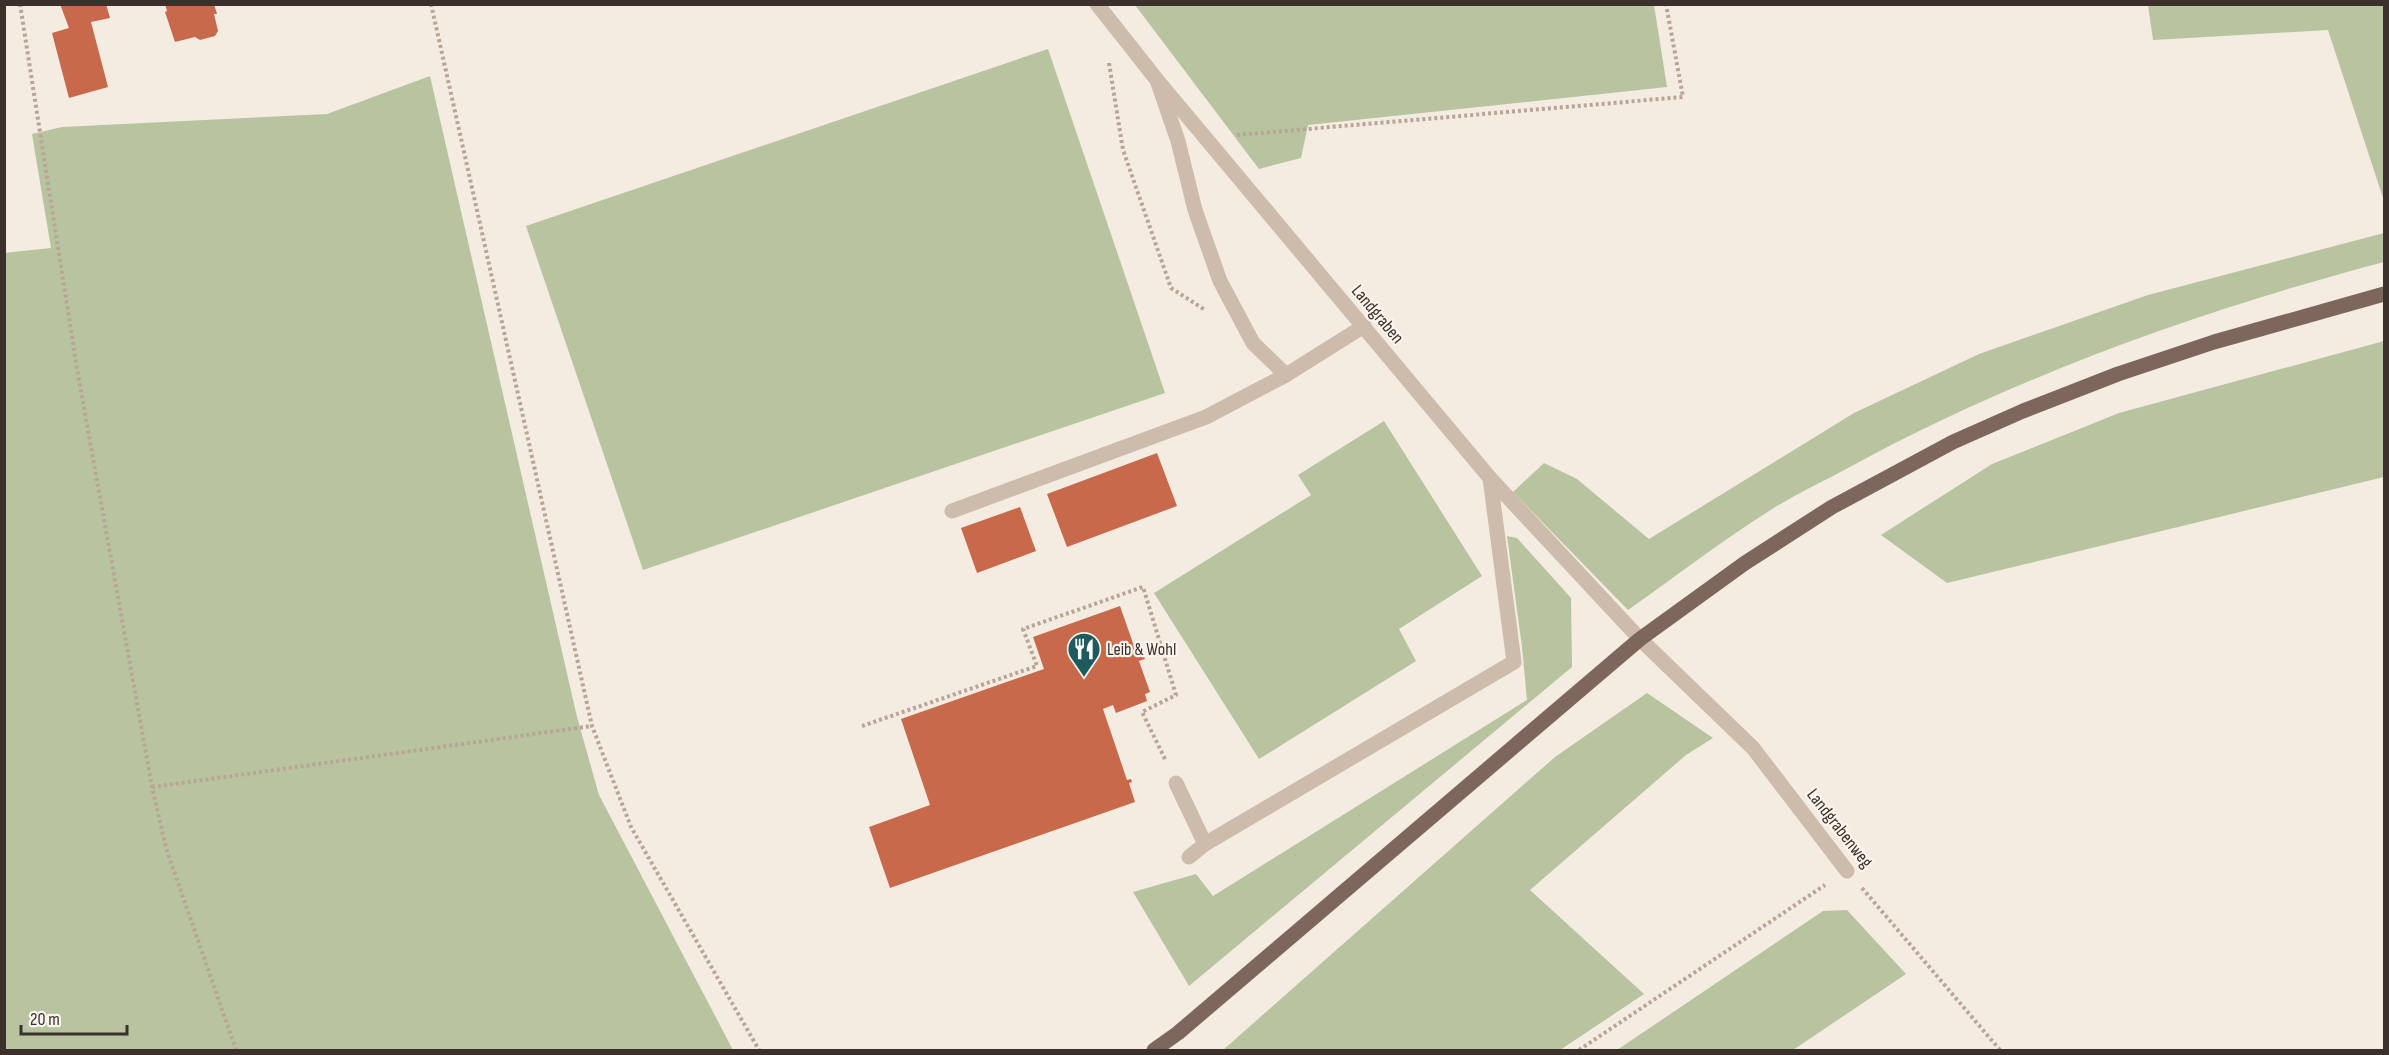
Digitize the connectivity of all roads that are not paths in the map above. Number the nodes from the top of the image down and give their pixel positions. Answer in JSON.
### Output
{"nodes":[{"id":1,"x":1097,"y":4,"type":"edge"},
{"id":2,"x":1157,"y":80,"type":"junction"},
{"id":3,"x":2385,"y":294,"type":"edge"},
{"id":4,"x":1364,"y":326,"type":"junction"},
{"id":5,"x":1286,"y":375,"type":"junction"},
{"id":6,"x":1490,"y":478,"type":"junction"},
{"id":7,"x":952,"y":512,"type":"dead end"},
{"id":8,"x":1640,"y":639,"type":"junction"},
{"id":9,"x":1176,"y":783,"type":"road end"},
{"id":10,"x":1205,"y":844,"type":"junction"},
{"id":11,"x":1189,"y":857,"type":"dead end"},
{"id":12,"x":1847,"y":871,"type":"road end"},
{"id":13,"x":1154,"y":1050,"type":"edge"}],
"edges":[{"from":1,"to":2,"type":"street","name":"Landgraben"},
{"from":2,"to":4,"type":"street","name":"Landgraben"},
{"from":2,"to":5,"type":"street"},
{"from":3,"to":8,"type":"main road"},
{"from":4,"to":5,"type":"street"},
{"from":4,"to":6,"type":"street","name":"Landgraben"},
{"from":5,"to":7,"type":"street"},
{"from":6,"to":8,"type":"street","name":"Landgraben"},
{"from":6,"to":10,"type":"street"},
{"from":8,"to":12,"type":"street","name":"Landgrabenweg"},
{"from":8,"to":13,"type":"main road"},
{"from":9,"to":10,"type":"street"},
{"from":10,"to":11,"type":"street"}]}
